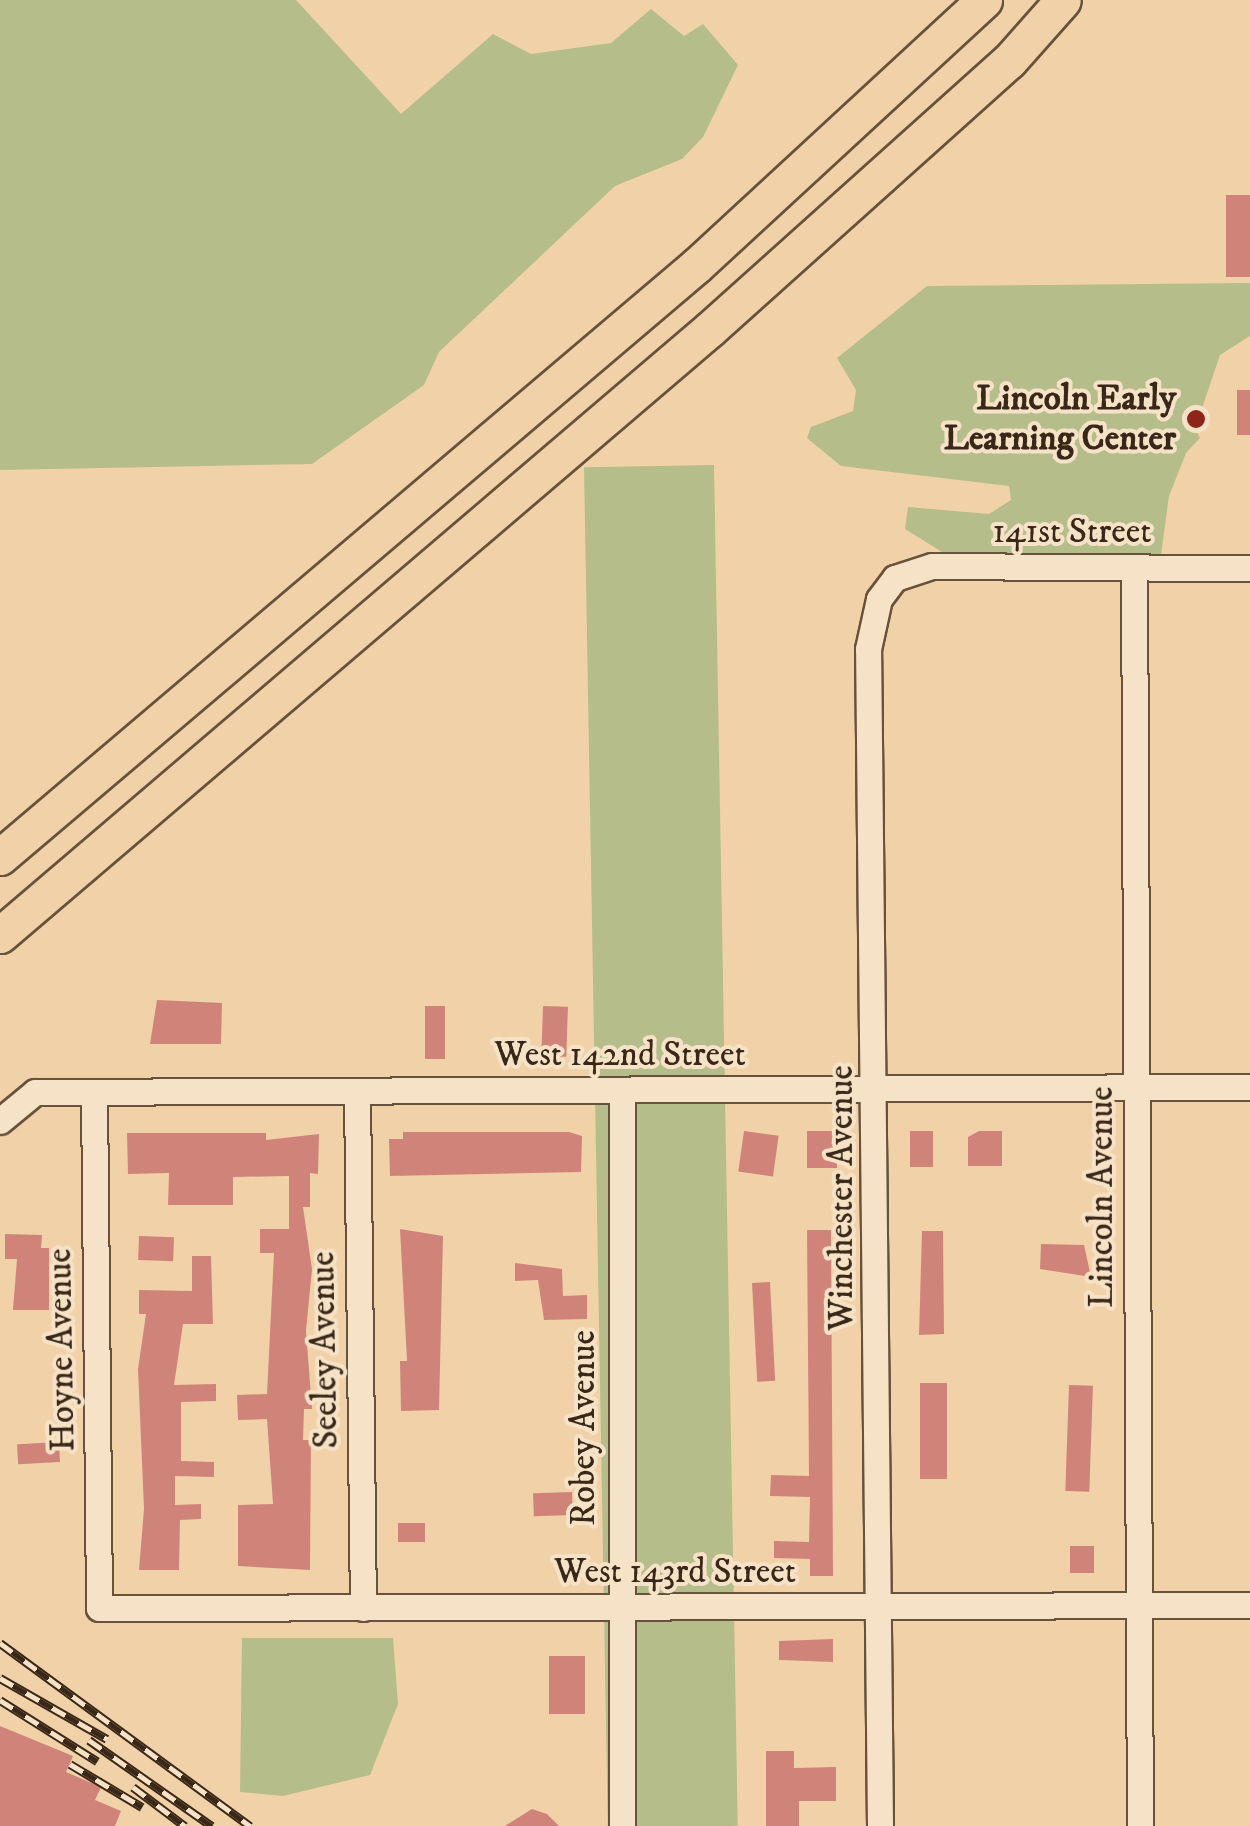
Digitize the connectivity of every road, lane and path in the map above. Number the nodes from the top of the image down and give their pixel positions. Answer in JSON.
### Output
{"nodes":[{"id":1,"x":984,"y":0,"type":"edge"},
{"id":2,"x":1063,"y":0,"type":"edge"},
{"id":3,"x":1134,"y":567,"type":"junction"},
{"id":4,"x":1250,"y":568,"type":"edge"},
{"id":5,"x":895,"y":578,"type":"joint"},
{"id":6,"x":0,"y":858,"type":"edge"},
{"id":7,"x":0,"y":934,"type":"edge"},
{"id":8,"x":1136,"y":1088,"type":"junction"},
{"id":9,"x":1250,"y":1088,"type":"edge"},
{"id":10,"x":876,"y":1089,"type":"junction"},
{"id":11,"x":622,"y":1090,"type":"junction"},
{"id":12,"x":357,"y":1091,"type":"junction"},
{"id":13,"x":94,"y":1092,"type":"junction"},
{"id":14,"x":0,"y":1121,"type":"edge"},
{"id":15,"x":1138,"y":1605,"type":"junction"},
{"id":16,"x":1250,"y":1605,"type":"edge"},
{"id":17,"x":879,"y":1606,"type":"junction"},
{"id":18,"x":100,"y":1608,"type":"joint"},
{"id":19,"x":364,"y":1608,"type":"junction"},
{"id":20,"x":618,"y":1608,"type":"junction"},
{"id":21,"x":622,"y":1826,"type":"edge"},
{"id":22,"x":880,"y":1826,"type":"edge"},
{"id":23,"x":1140,"y":1826,"type":"edge"}],
"edges":[{"from":1,"to":6,"type":"highway"},
{"from":2,"to":7,"type":"highway"},
{"from":3,"to":4,"type":"street","name":"141st Street"},
{"from":3,"to":5,"type":"street","name":"141st Street"},
{"from":3,"to":8,"type":"street","name":"Lincoln Avenue"},
{"from":5,"to":10,"type":"street","name":"Winchester Avenue"},
{"from":8,"to":9,"type":"street","name":"West 142nd Street"},
{"from":8,"to":10,"type":"street","name":"West 142nd Street"},
{"from":8,"to":15,"type":"street","name":"Lincoln Avenue"},
{"from":10,"to":11,"type":"street","name":"West 142nd Street"},
{"from":10,"to":17,"type":"street","name":"Winchester Avenue"},
{"from":11,"to":12,"type":"street","name":"West 142nd Street"},
{"from":11,"to":20,"type":"street","name":"Robey Avenue"},
{"from":12,"to":13,"type":"street","name":"West 142nd Street"},
{"from":12,"to":19,"type":"street","name":"Seeley Avenue"},
{"from":13,"to":14,"type":"street","name":"West 142nd Street"},
{"from":13,"to":18,"type":"street","name":"Hoyne Avenue"},
{"from":15,"to":16,"type":"street","name":"West 143rd Street"},
{"from":15,"to":17,"type":"street","name":"West 143rd Street"},
{"from":15,"to":23,"type":"street","name":"Lincoln Avenue"},
{"from":17,"to":20,"type":"street","name":"West 143rd Street"},
{"from":17,"to":22,"type":"street","name":"Winchester Avenue"},
{"from":18,"to":19,"type":"street","name":"West 143rd Street"},
{"from":19,"to":20,"type":"street","name":"West 143rd Street"},
{"from":20,"to":21,"type":"street","name":"Robey Avenue"}]}
